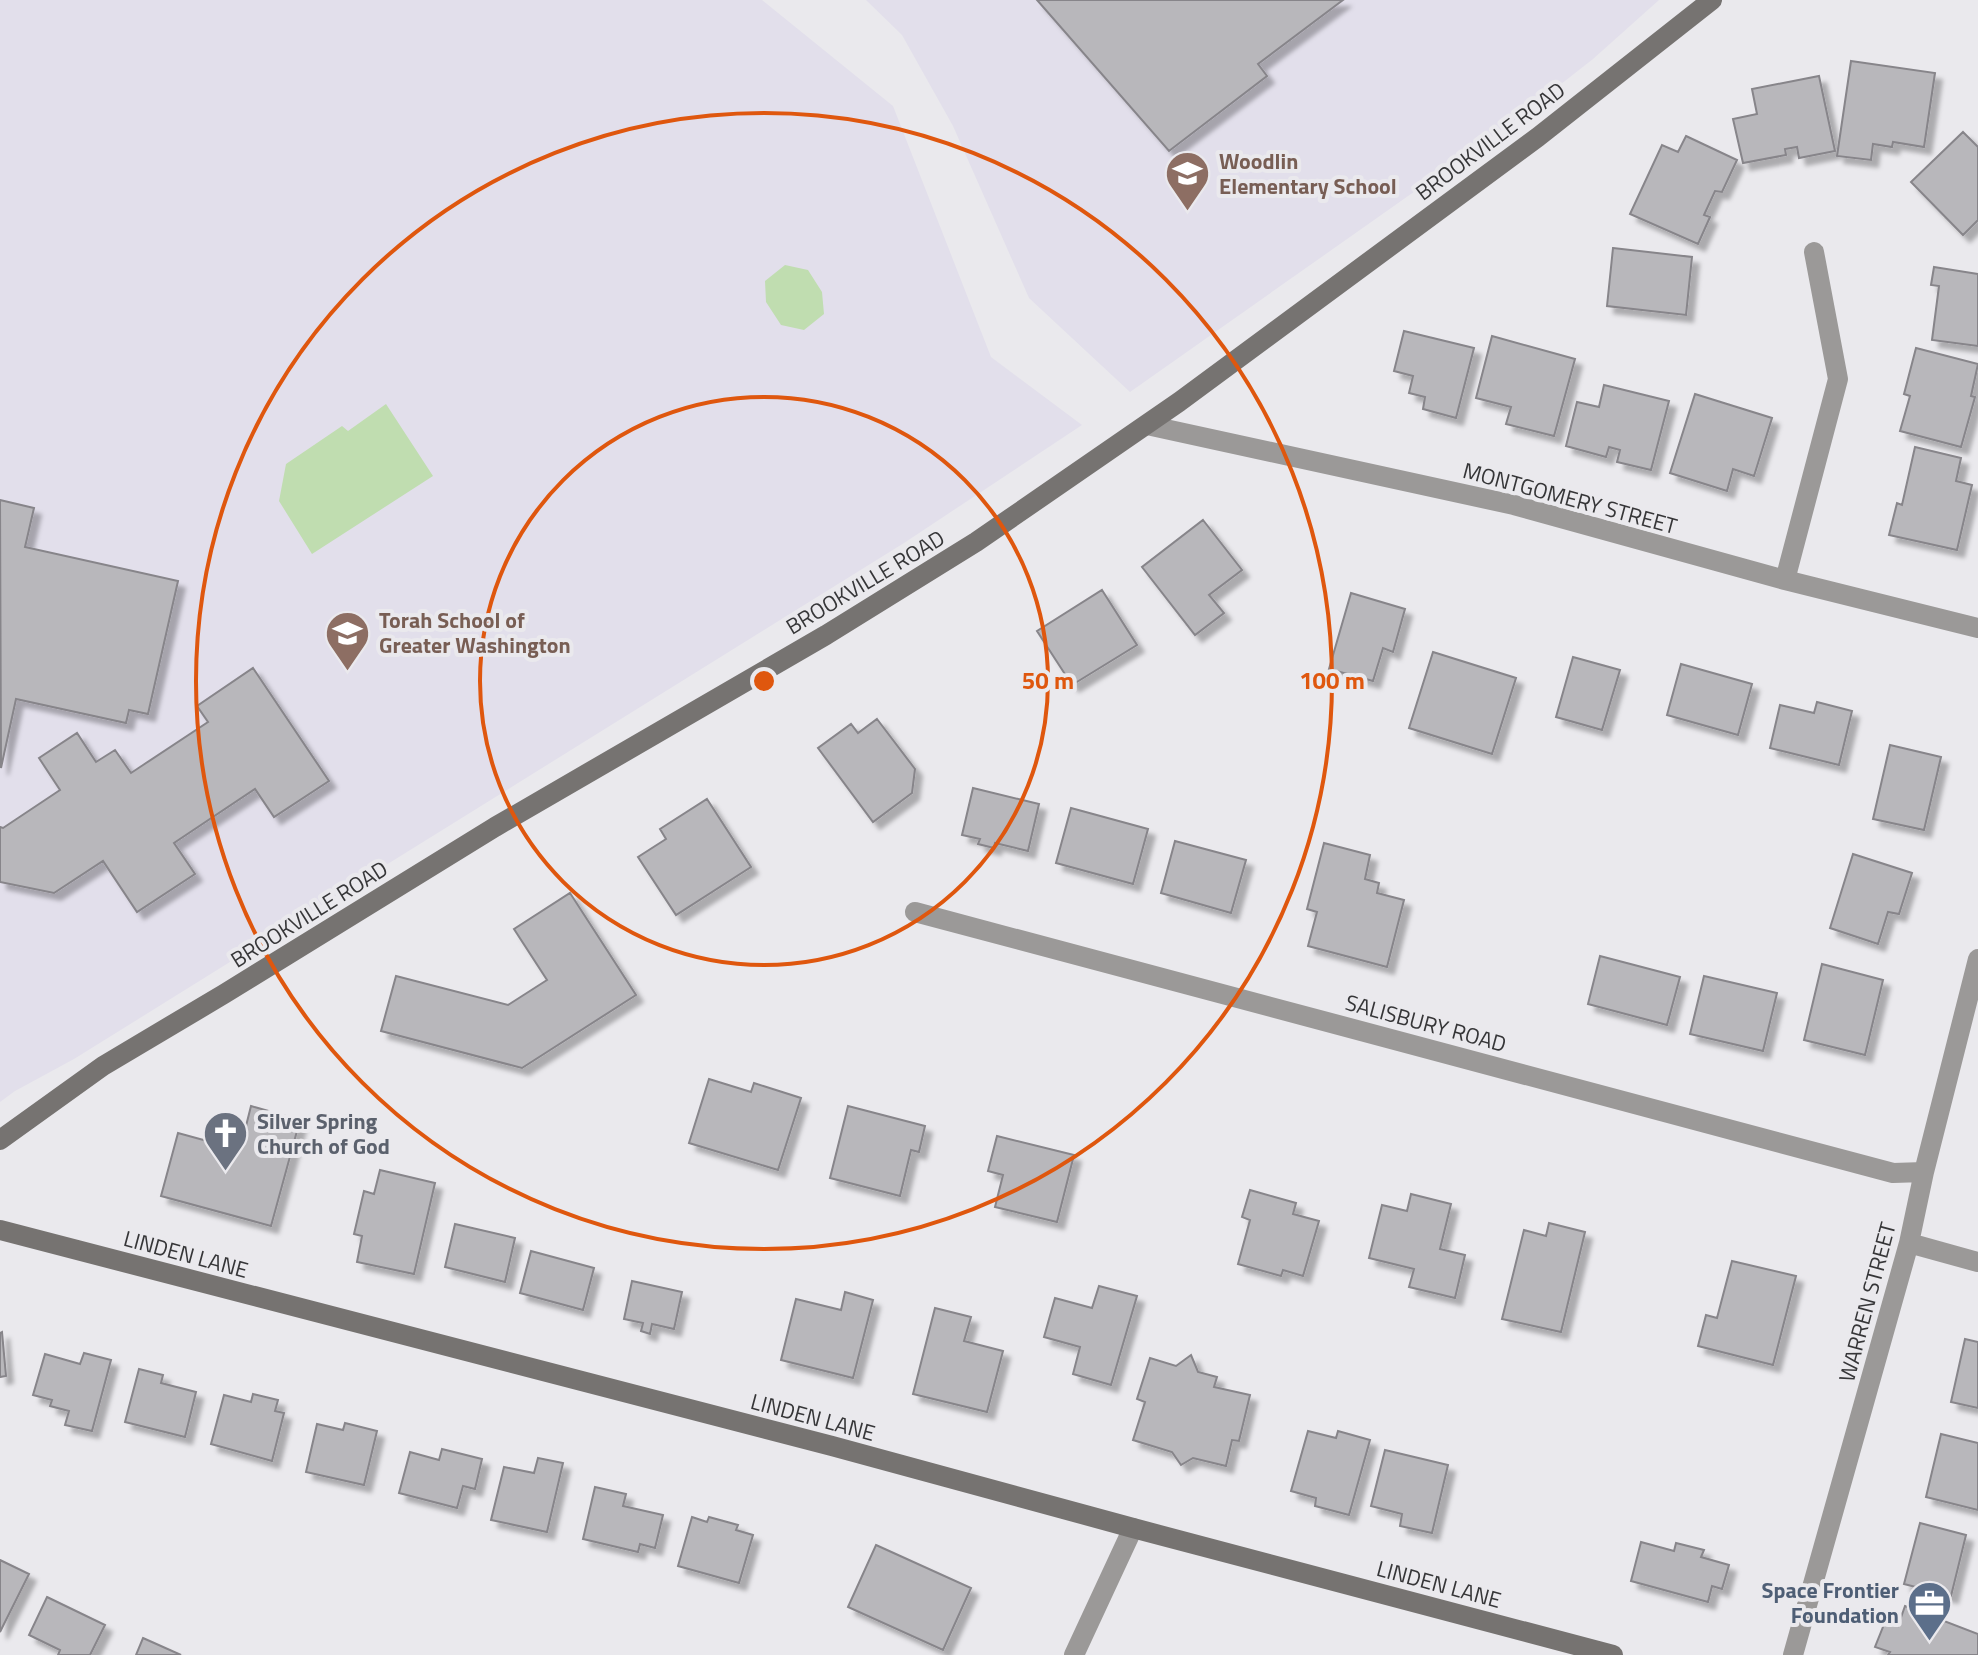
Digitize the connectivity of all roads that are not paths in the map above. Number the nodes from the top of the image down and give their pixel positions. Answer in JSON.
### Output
{"nodes":[{"id":1,"x":1712,"y":0,"type":"edge"},
{"id":2,"x":1814,"y":252,"type":"dead end"},
{"id":3,"x":1147,"y":425,"type":"junction"},
{"id":4,"x":1785,"y":580,"type":"junction"},
{"id":5,"x":1978,"y":628,"type":"edge"},
{"id":6,"x":915,"y":912,"type":"dead end"},
{"id":7,"x":1978,"y":959,"type":"edge"},
{"id":8,"x":0,"y":1140,"type":"edge"},
{"id":9,"x":1924,"y":1172,"type":"junction"},
{"id":10,"x":0,"y":1230,"type":"edge"},
{"id":11,"x":1909,"y":1243,"type":"junction"},
{"id":12,"x":1978,"y":1262,"type":"edge"},
{"id":13,"x":1133,"y":1528,"type":"junction"},
{"id":14,"x":1074,"y":1655,"type":"edge"},
{"id":15,"x":1613,"y":1655,"type":"edge"},
{"id":16,"x":1793,"y":1655,"type":"edge"}],
"edges":[{"from":1,"to":3,"type":"street","name":"BROOKVILLE ROAD"},
{"from":2,"to":4,"type":"street"},
{"from":3,"to":4,"type":"street","name":"MONTGOMERY STREET"},
{"from":3,"to":8,"type":"street","name":"BROOKVILLE ROAD"},
{"from":4,"to":5,"type":"street","name":"MONTGOMERY STREET"},
{"from":6,"to":9,"type":"street","name":"SALISBURY ROAD"},
{"from":7,"to":9,"type":"street","name":"WARREN STREET"},
{"from":9,"to":11,"type":"street","name":"WARREN STREET"},
{"from":10,"to":13,"type":"street","name":"LINDEN LANE"},
{"from":11,"to":12,"type":"street"},
{"from":11,"to":16,"type":"street","name":"WARREN STREET"},
{"from":13,"to":14,"type":"street"},
{"from":13,"to":15,"type":"street","name":"LINDEN LANE"}]}
